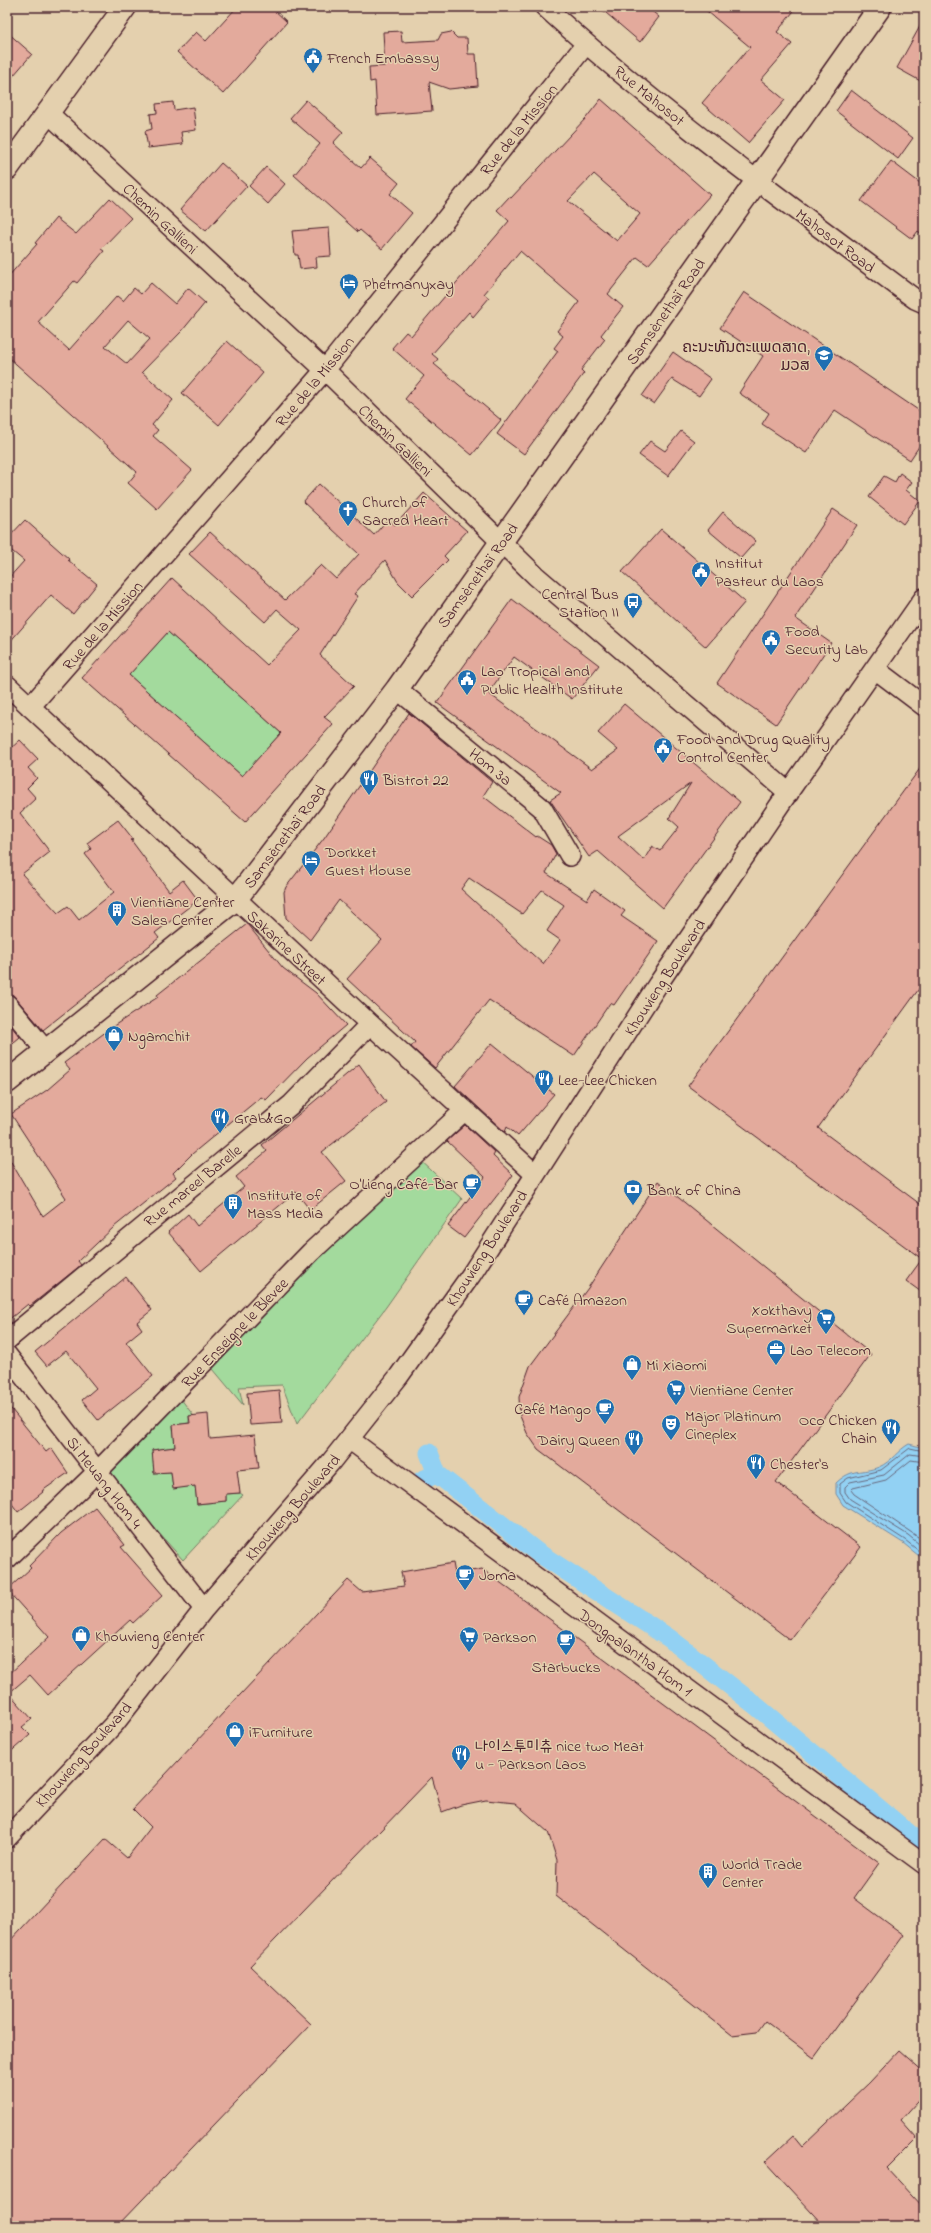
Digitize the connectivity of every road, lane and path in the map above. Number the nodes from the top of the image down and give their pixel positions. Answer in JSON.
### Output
{"nodes":[{"id":1,"x":125,"y":7,"type":"edge"},
{"id":2,"x":545,"y":7,"type":"edge"},
{"id":3,"x":880,"y":7,"type":"edge"},
{"id":4,"x":586,"y":44,"type":"junction"},
{"id":5,"x":47,"y":112,"type":"junction"},
{"id":6,"x":7,"y":169,"type":"edge"},
{"id":7,"x":756,"y":181,"type":"junction"},
{"id":8,"x":921,"y":305,"type":"edge"},
{"id":9,"x":325,"y":370,"type":"junction"},
{"id":10,"x":500,"y":542,"type":"junction"},
{"id":11,"x":924,"y":598,"type":"edge"},
{"id":12,"x":875,"y":669,"type":"junction"},
{"id":13,"x":7,"y":685,"type":"edge"},
{"id":14,"x":396,"y":689,"type":"junction"},
{"id":15,"x":924,"y":706,"type":"edge"},
{"id":16,"x":30,"y":707,"type":"junction"},
{"id":17,"x":788,"y":793,"type":"junction"},
{"id":18,"x":570,"y":856,"type":"dead end"},
{"id":19,"x":236,"y":899,"type":"junction"},
{"id":20,"x":7,"y":1004,"type":"edge"},
{"id":21,"x":370,"y":1024,"type":"junction"},
{"id":22,"x":46,"y":1051,"type":"junction"},
{"id":23,"x":7,"y":1082,"type":"edge"},
{"id":24,"x":465,"y":1110,"type":"junction"},
{"id":25,"x":535,"y":1174,"type":"junction"},
{"id":26,"x":7,"y":1340,"type":"edge"},
{"id":27,"x":7,"y":1355,"type":"edge"},
{"id":28,"x":349,"y":1439,"type":"junction"},
{"id":29,"x":97,"y":1472,"type":"junction"},
{"id":30,"x":7,"y":1559,"type":"edge"},
{"id":31,"x":204,"y":1609,"type":"junction"},
{"id":32,"x":7,"y":1838,"type":"edge"},
{"id":33,"x":924,"y":1864,"type":"edge"}],
"edges":[{"from":1,"to":5,"type":"main road"},
{"from":2,"to":4,"type":"street","name":"Rue Mahosot"},
{"from":3,"to":7,"type":"main road","name":"Samsènethaï Road"},
{"from":4,"to":7,"type":"street","name":"Rue Mahosot"},
{"from":4,"to":9,"type":"street","name":"Rue de la Mission"},
{"from":5,"to":6,"type":"main road"},
{"from":5,"to":9,"type":"street","name":"Chemin Gallieni"},
{"from":7,"to":8,"type":"street","name":"Mahosot Road"},
{"from":7,"to":10,"type":"main road","name":"Samsènethaï Road"},
{"from":9,"to":10,"type":"street","name":"Chemin Gallieni"},
{"from":9,"to":16,"type":"street","name":"Rue de la Mission"},
{"from":10,"to":14,"type":"main road","name":"Samsènethaï Road"},
{"from":10,"to":17,"type":"street","name":"Chemin Gallieni"},
{"from":11,"to":12,"type":"street","name":"Khouvieng Boulevard"},
{"from":12,"to":15,"type":"street"},
{"from":12,"to":17,"type":"street","name":"Khouvieng Boulevard"},
{"from":13,"to":16,"type":"street","name":"Sakarine Street"},
{"from":14,"to":18,"type":"street","name":"Hom 3a"},
{"from":14,"to":19,"type":"main road","name":"Samsènethaï Road"},
{"from":16,"to":19,"type":"street","name":"Sakarine Street"},
{"from":17,"to":25,"type":"street","name":"Khouvieng Boulevard"},
{"from":19,"to":21,"type":"street","name":"Sakarine Street"},
{"from":19,"to":22,"type":"main road","name":"Samsènethaï Road"},
{"from":20,"to":22,"type":"street"},
{"from":21,"to":24,"type":"street","name":"Sakarine Street"},
{"from":21,"to":26,"type":"street","name":"Rue mareel Barelle"},
{"from":22,"to":23,"type":"main road","name":"Samsènethaï Road"},
{"from":24,"to":25,"type":"street","name":"Sakarine Street"},
{"from":24,"to":29,"type":"street","name":"Rue Enseigne le Blevee"},
{"from":25,"to":28,"type":"street","name":"Khouvieng Boulevard"},
{"from":27,"to":29,"type":"street","name":"Si Meuang Hom 4"},
{"from":28,"to":31,"type":"street","name":"Khouvieng Boulevard"},
{"from":28,"to":33,"type":"street","name":"Dongpalantha Hom 1"},
{"from":29,"to":30,"type":"street","name":"Rue Enseigne le Blevee"},
{"from":29,"to":31,"type":"street","name":"Si Meuang Hom 4"},
{"from":31,"to":32,"type":"street","name":"Khouvieng Boulevard"}]}
